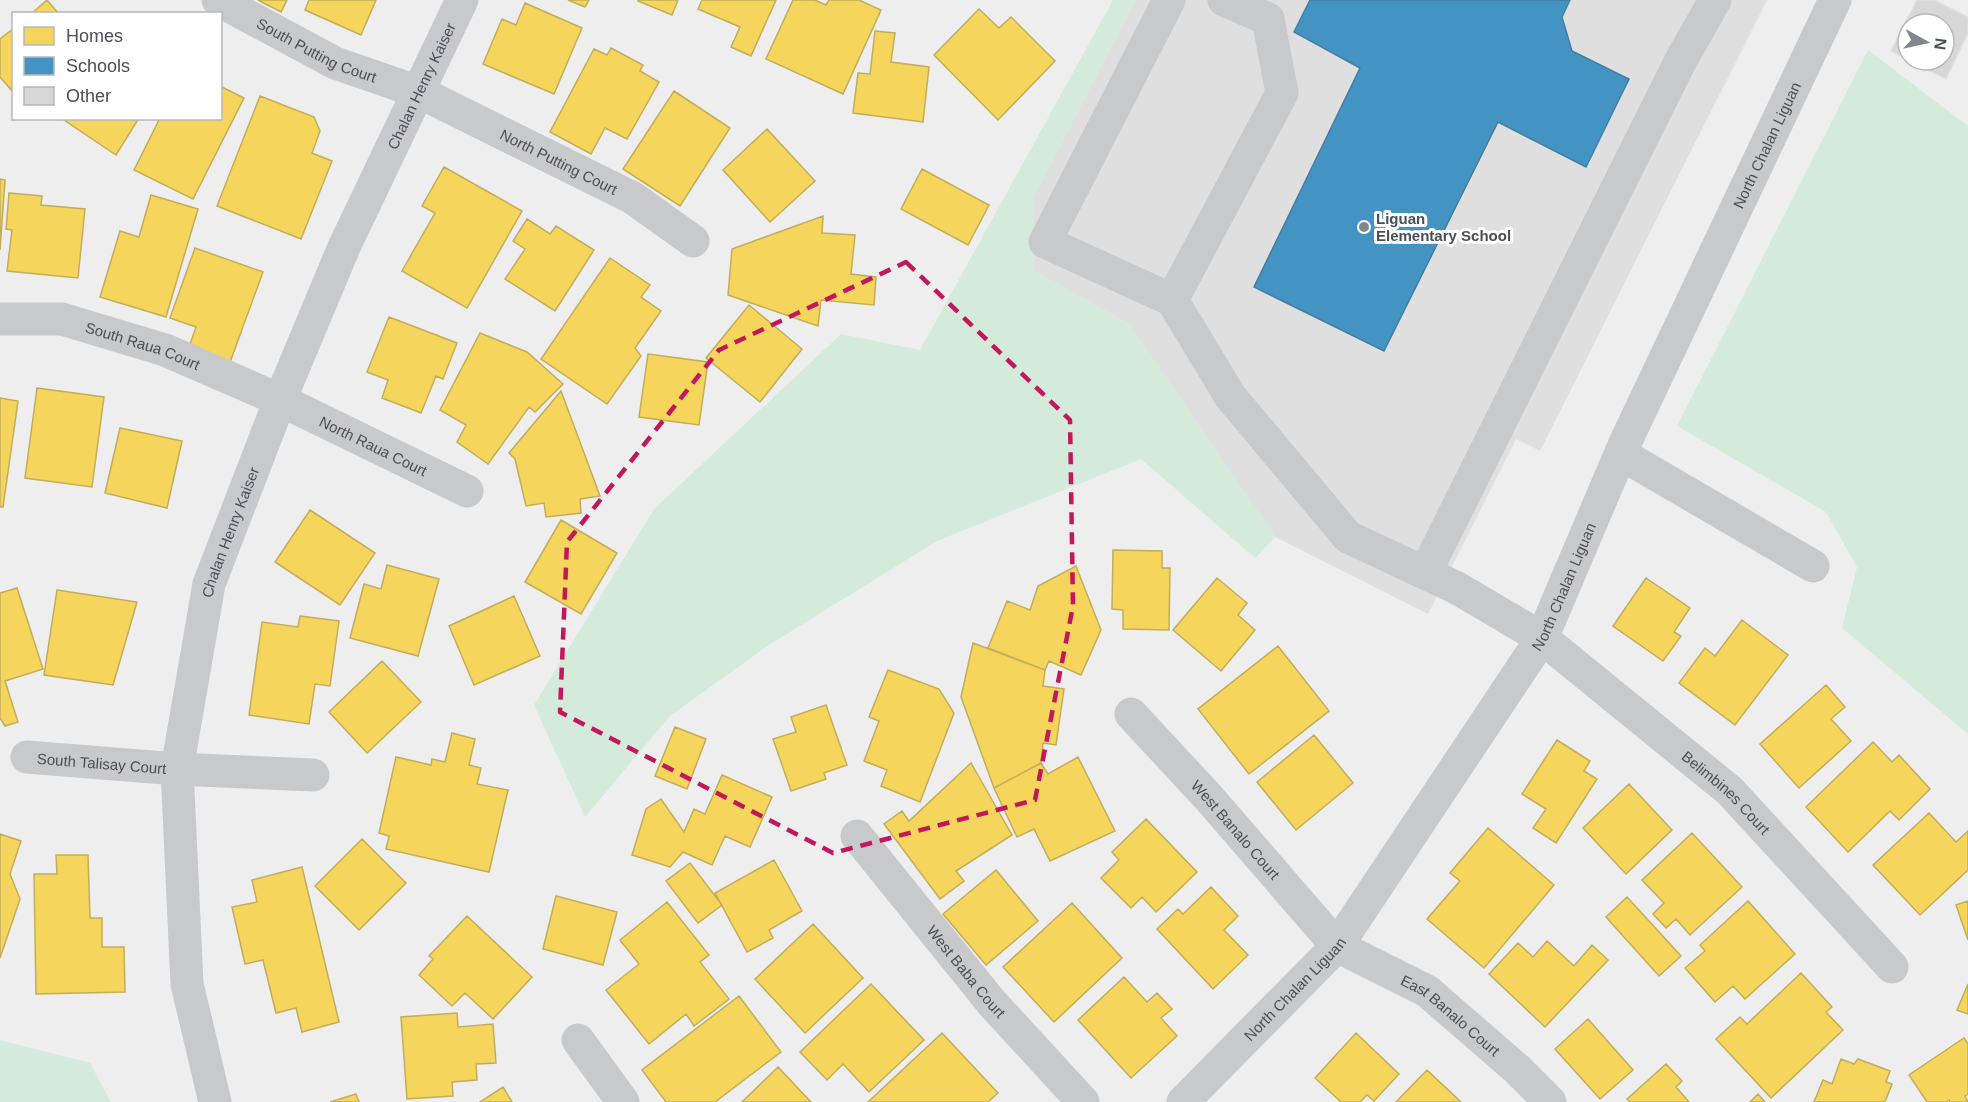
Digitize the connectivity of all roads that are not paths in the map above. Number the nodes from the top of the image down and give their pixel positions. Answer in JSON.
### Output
{"nodes":[{"id":1,"x":219,"y":0,"type":"edge"},
{"id":2,"x":462,"y":0,"type":"edge"},
{"id":3,"x":1169,"y":0,"type":"edge"},
{"id":4,"x":1224,"y":0,"type":"edge"},
{"id":5,"x":1715,"y":0,"type":"edge"},
{"id":6,"x":1834,"y":0,"type":"edge"},
{"id":7,"x":419,"y":92,"type":"junction"},
{"id":8,"x":693,"y":241,"type":"dead end"},
{"id":9,"x":1172,"y":300,"type":"junction"},
{"id":10,"x":0,"y":319,"type":"edge"},
{"id":11,"x":280,"y":400,"type":"junction"},
{"id":12,"x":1621,"y":454,"type":"junction"},
{"id":13,"x":466,"y":491,"type":"dead end"},
{"id":14,"x":1813,"y":566,"type":"dead end"},
{"id":15,"x":1425,"y":573,"type":"junction"},
{"id":16,"x":1542,"y":638,"type":"junction"},
{"id":17,"x":1131,"y":714,"type":"dead end"},
{"id":18,"x":27,"y":757,"type":"dead end"},
{"id":19,"x":177,"y":769,"type":"junction"},
{"id":20,"x":313,"y":775,"type":"dead end"},
{"id":21,"x":857,"y":836,"type":"dead end"},
{"id":22,"x":1337,"y":946,"type":"junction"},
{"id":23,"x":1892,"y":967,"type":"dead end"},
{"id":24,"x":578,"y":1040,"type":"dead end"},
{"id":25,"x":215,"y":1102,"type":"edge"},
{"id":26,"x":623,"y":1102,"type":"edge"},
{"id":27,"x":1083,"y":1102,"type":"edge"},
{"id":28,"x":1183,"y":1102,"type":"edge"},
{"id":29,"x":1550,"y":1102,"type":"edge"}],
"edges":[{"from":1,"to":7,"type":"street","name":"South Putting Court"},
{"from":2,"to":7,"type":"street","name":"Chalan Henry Kaiser"},
{"from":3,"to":9,"type":"street"},
{"from":4,"to":9,"type":"street"},
{"from":5,"to":15,"type":"street"},
{"from":6,"to":12,"type":"street","name":"North Chalan Liguan"},
{"from":7,"to":8,"type":"street","name":"North Putting Court"},
{"from":7,"to":11,"type":"street","name":"Chalan Henry Kaiser"},
{"from":9,"to":15,"type":"street","name":"Belimbines Court"},
{"from":10,"to":11,"type":"street","name":"South Raua Court"},
{"from":11,"to":13,"type":"street","name":"North Raua Court"},
{"from":11,"to":19,"type":"street","name":"Chalan Henry Kaiser"},
{"from":12,"to":14,"type":"street"},
{"from":12,"to":16,"type":"street","name":"North Chalan Liguan"},
{"from":15,"to":16,"type":"street","name":"Belimbines Court"},
{"from":16,"to":22,"type":"street","name":"North Chalan Liguan"},
{"from":16,"to":23,"type":"street","name":"Belimbines Court"},
{"from":17,"to":22,"type":"street","name":"West Banalo Court"},
{"from":18,"to":19,"type":"street","name":"South Talisay Court"},
{"from":19,"to":20,"type":"street","name":"South Talisay Court"},
{"from":19,"to":25,"type":"street","name":"Chalan Henry Kaiser"},
{"from":21,"to":27,"type":"street","name":"West Baba Court"},
{"from":22,"to":28,"type":"street","name":"North Chalan Liguan"},
{"from":22,"to":29,"type":"street","name":"East Banalo Court"},
{"from":24,"to":26,"type":"street"}]}
